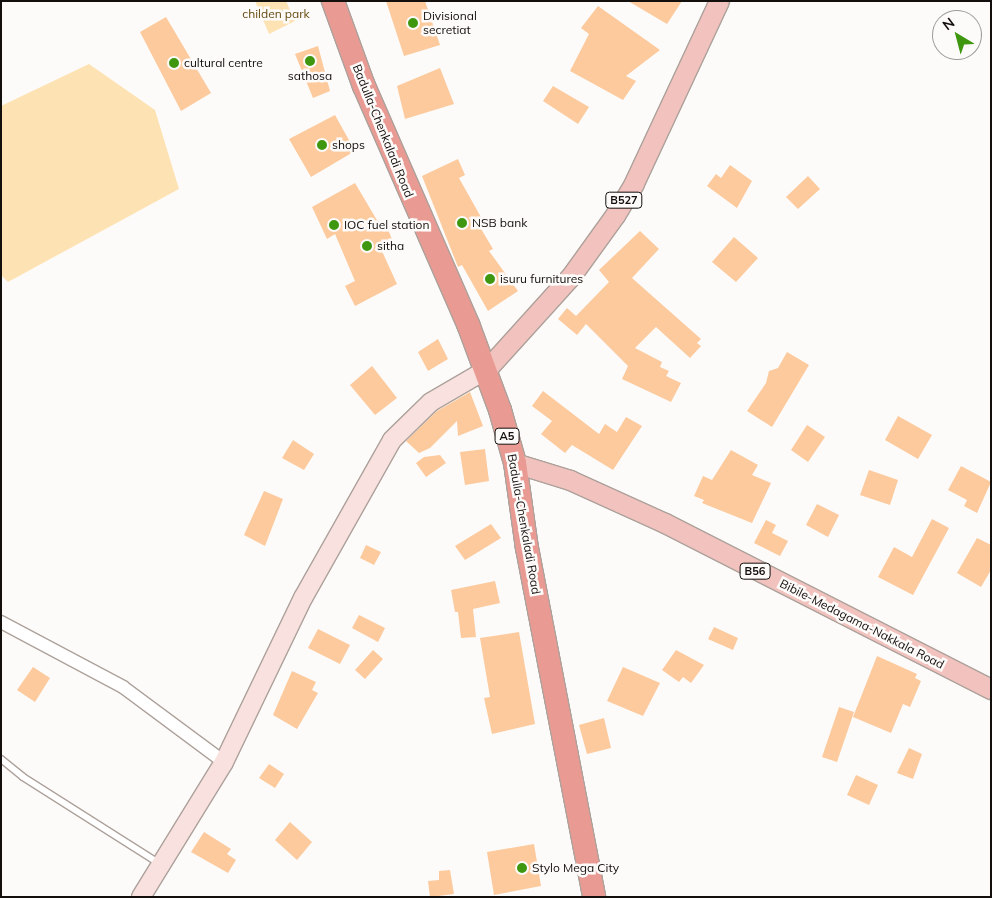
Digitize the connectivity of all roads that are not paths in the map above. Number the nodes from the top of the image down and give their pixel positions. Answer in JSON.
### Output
{"nodes":[{"id":1,"x":333,"y":1,"type":"edge"},
{"id":2,"x":719,"y":1,"type":"edge"},
{"id":3,"x":486,"y":370,"type":"junction"},
{"id":4,"x":515,"y":463,"type":"junction"},
{"id":5,"x":1,"y":622,"type":"edge"},
{"id":6,"x":991,"y":689,"type":"edge"},
{"id":7,"x":1,"y":759,"type":"edge"},
{"id":8,"x":224,"y":762,"type":"junction"},
{"id":9,"x":160,"y":864,"type":"junction"},
{"id":10,"x":141,"y":897,"type":"edge"},
{"id":11,"x":594,"y":897,"type":"edge"}],
"edges":[{"from":1,"to":3,"type":"highway","name":"Badulla-Chenkaladi Road","number":"A5"},
{"from":2,"to":3,"type":"main road","number":"B527"},
{"from":3,"to":4,"type":"highway","name":"Badulla-Chenkaladi Road","number":"A5"},
{"from":3,"to":8,"type":"street"},
{"from":4,"to":6,"type":"main road","name":"Bibile-Medagama-Nakkala Road","number":"B56"},
{"from":4,"to":11,"type":"highway","name":"Badulla-Chenkaladi Road","number":"A5"},
{"from":5,"to":8,"type":"street"},
{"from":7,"to":9,"type":"lane"},
{"from":8,"to":9,"type":"street"},
{"from":9,"to":10,"type":"street"}]}
